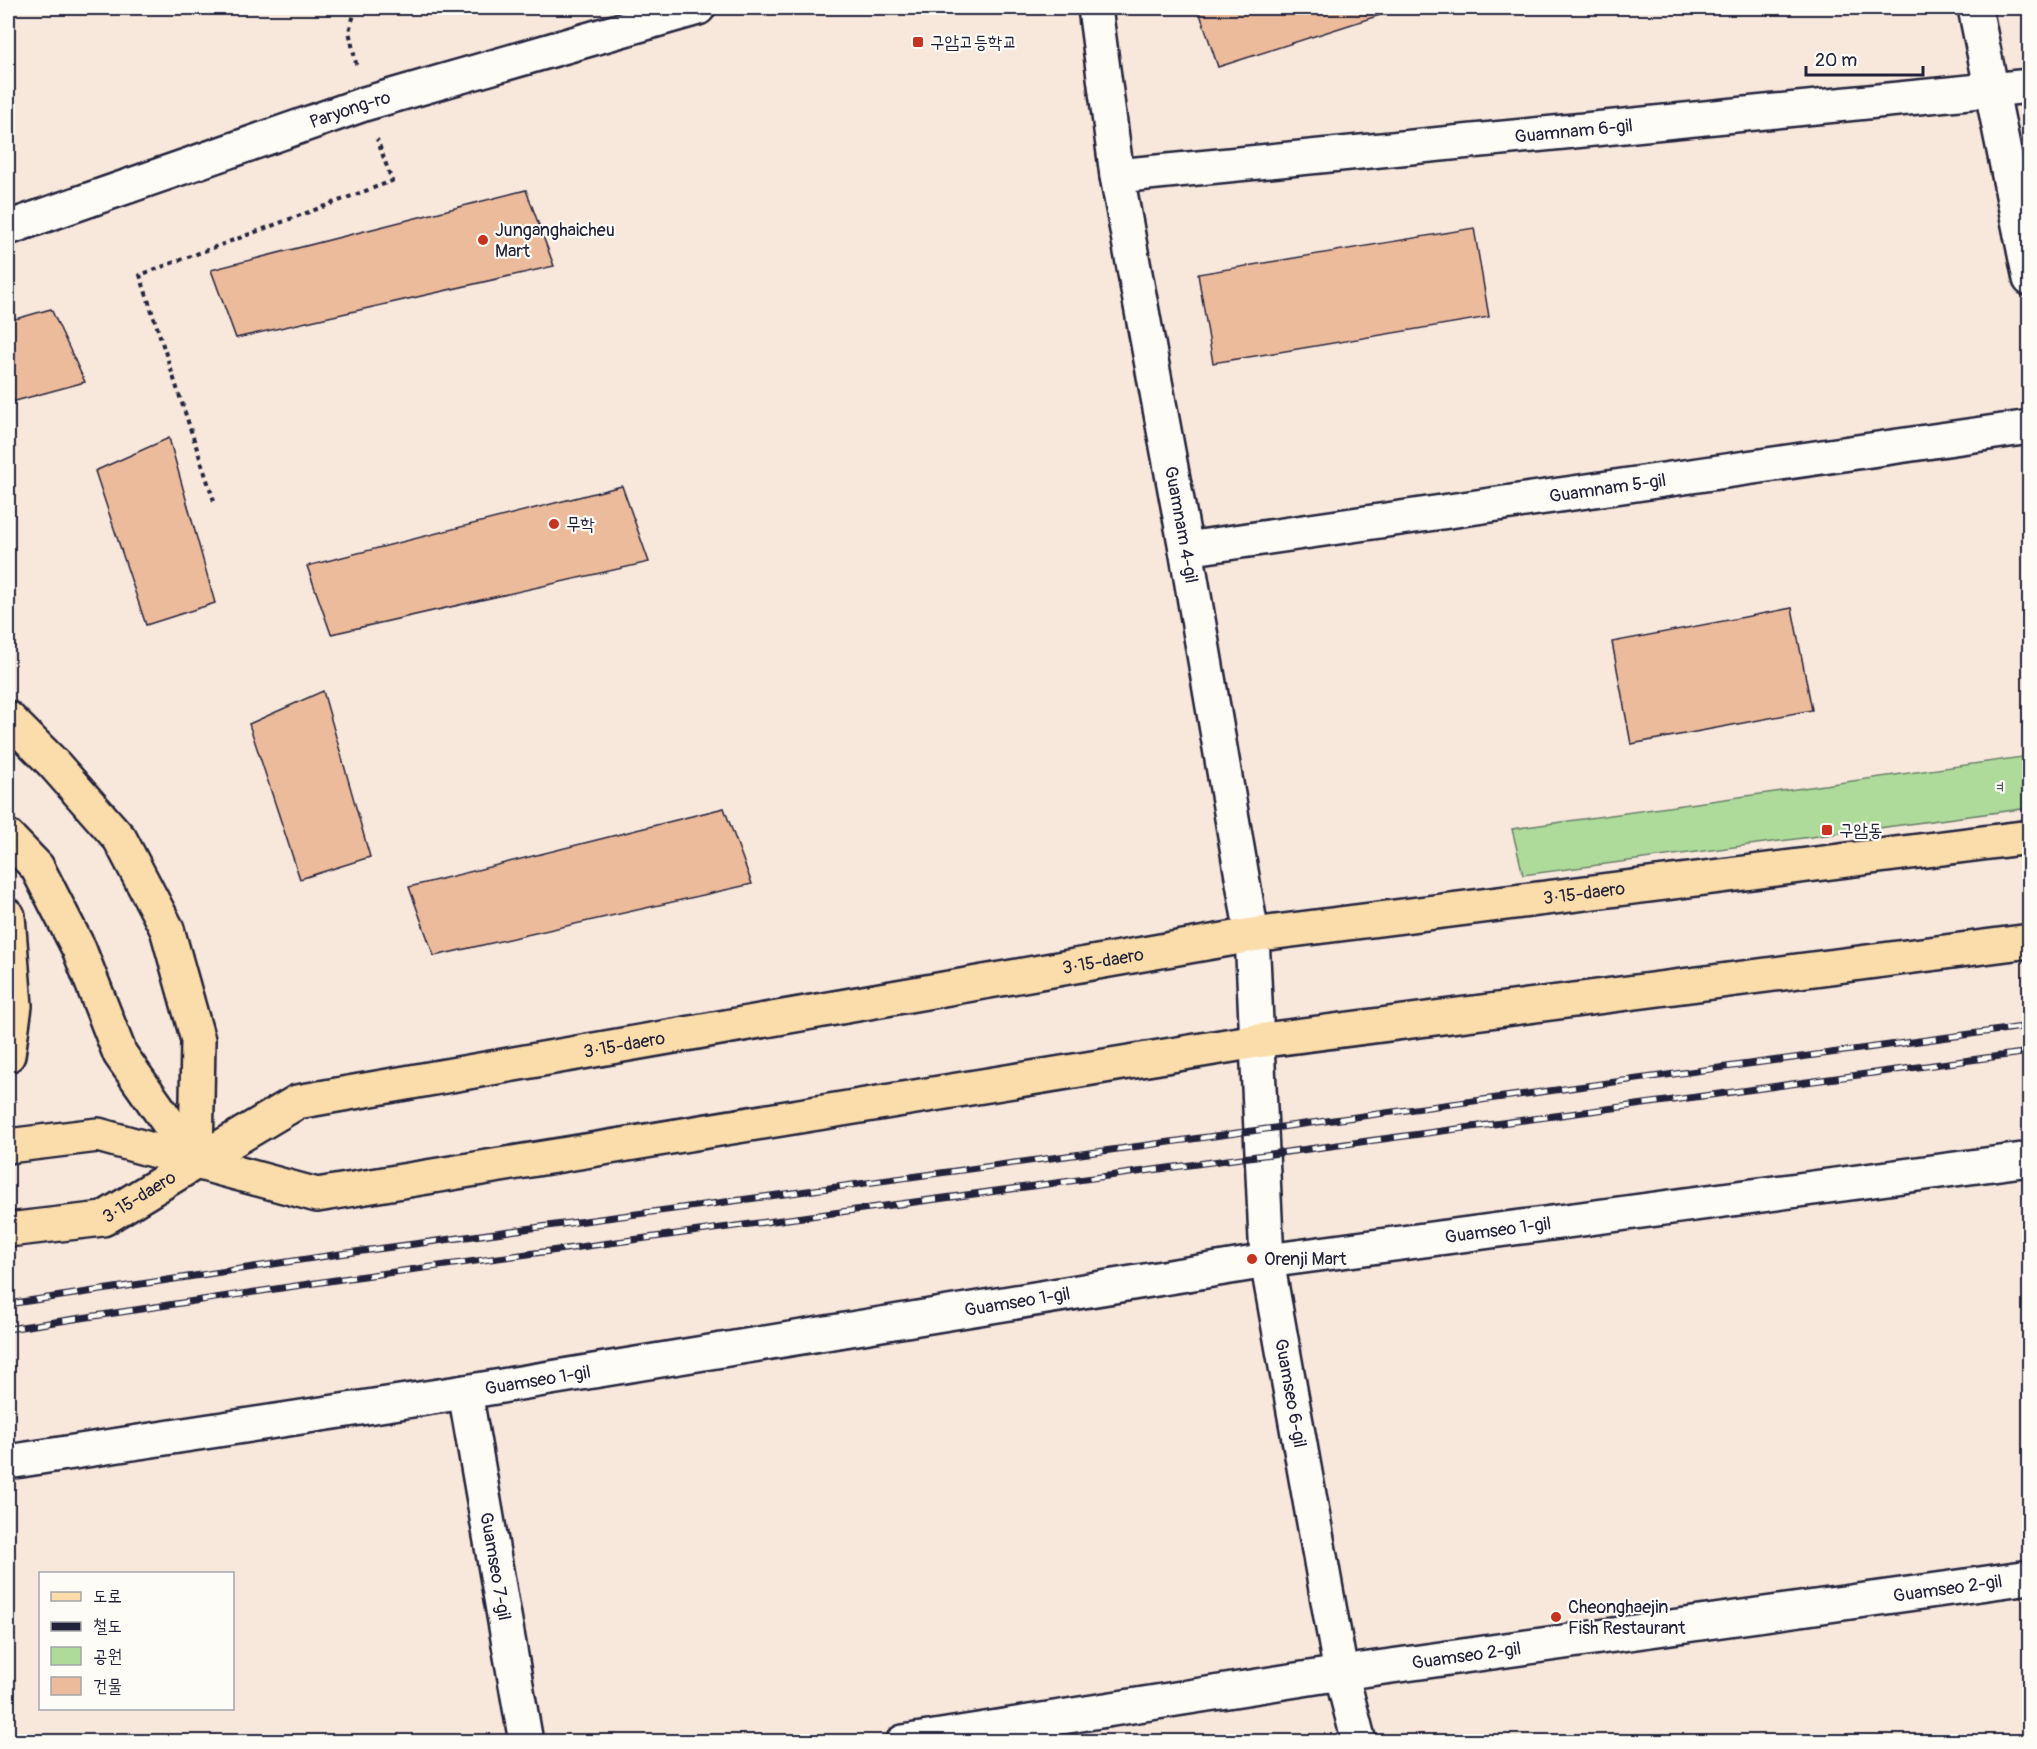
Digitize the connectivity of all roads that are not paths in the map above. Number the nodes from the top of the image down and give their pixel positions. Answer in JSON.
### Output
{"nodes":[{"id":1,"x":698,"y":8,"type":"edge"},
{"id":2,"x":1095,"y":8,"type":"edge"},
{"id":3,"x":1974,"y":8,"type":"edge"},
{"id":4,"x":2030,"y":86,"type":"edge"},
{"id":5,"x":1990,"y":91,"type":"junction"},
{"id":6,"x":1117,"y":176,"type":"junction"},
{"id":7,"x":8,"y":228,"type":"edge"},
{"id":8,"x":2030,"y":279,"type":"edge"},
{"id":9,"x":2030,"y":427,"type":"edge"},
{"id":10,"x":1186,"y":549,"type":"junction"},
{"id":11,"x":8,"y":718,"type":"edge"},
{"id":12,"x":8,"y":837,"type":"edge"},
{"id":13,"x":2030,"y":837,"type":"edge"},
{"id":14,"x":8,"y":916,"type":"edge"},
{"id":15,"x":1252,"y":935,"type":"junction"},
{"id":16,"x":2030,"y":941,"type":"edge"},
{"id":17,"x":1257,"y":1041,"type":"junction"},
{"id":18,"x":8,"y":1055,"type":"edge"},
{"id":19,"x":8,"y":1146,"type":"edge"},
{"id":20,"x":2030,"y":1159,"type":"edge"},
{"id":21,"x":196,"y":1162,"type":"junction"},
{"id":22,"x":8,"y":1230,"type":"edge"},
{"id":23,"x":1267,"y":1261,"type":"junction"},
{"id":24,"x":465,"y":1392,"type":"junction"},
{"id":25,"x":8,"y":1462,"type":"edge"},
{"id":26,"x":2030,"y":1577,"type":"edge"},
{"id":27,"x":1341,"y":1674,"type":"junction"},
{"id":28,"x":526,"y":1742,"type":"edge"},
{"id":29,"x":903,"y":1742,"type":"edge"},
{"id":30,"x":1359,"y":1742,"type":"edge"}],
"edges":[{"from":1,"to":7,"type":"street","name":"Paryong-ro"},
{"from":2,"to":6,"type":"street","name":"Guamnam 4-gil"},
{"from":3,"to":5,"type":"street"},
{"from":4,"to":5,"type":"street","name":"Guamnam 6-gil"},
{"from":5,"to":6,"type":"street","name":"Guamnam 6-gil"},
{"from":5,"to":8,"type":"street"},
{"from":6,"to":10,"type":"street","name":"Guamnam 4-gil"},
{"from":9,"to":10,"type":"street","name":"Guamnam 5-gil"},
{"from":10,"to":15,"type":"street","name":"Guamnam 4-gil"},
{"from":11,"to":21,"type":"main road"},
{"from":12,"to":21,"type":"main road"},
{"from":13,"to":15,"type":"main road","name":"3·15-daero"},
{"from":14,"to":18,"type":"main road"},
{"from":15,"to":17,"type":"street","name":"Guamnam 4-gil"},
{"from":15,"to":21,"type":"main road","name":"3·15-daero"},
{"from":16,"to":17,"type":"main road","name":"3·15-daero"},
{"from":17,"to":21,"type":"main road","name":"3·15-daero"},
{"from":17,"to":23,"type":"street","name":"Guamseo 6-gil"},
{"from":19,"to":21,"type":"main road","name":"3·15-daero"},
{"from":20,"to":23,"type":"street","name":"Guamseo 1-gil"},
{"from":21,"to":22,"type":"main road","name":"3·15-daero"},
{"from":23,"to":24,"type":"street","name":"Guamseo 1-gil"},
{"from":23,"to":27,"type":"street","name":"Guamseo 6-gil"},
{"from":24,"to":25,"type":"street","name":"Guamseo 1-gil"},
{"from":24,"to":28,"type":"street","name":"Guamseo 7-gil"},
{"from":26,"to":27,"type":"street","name":"Guamseo 2-gil"},
{"from":27,"to":29,"type":"street","name":"Guamseo 2-gil"},
{"from":27,"to":30,"type":"street","name":"Guamseo 6-gil"}]}
